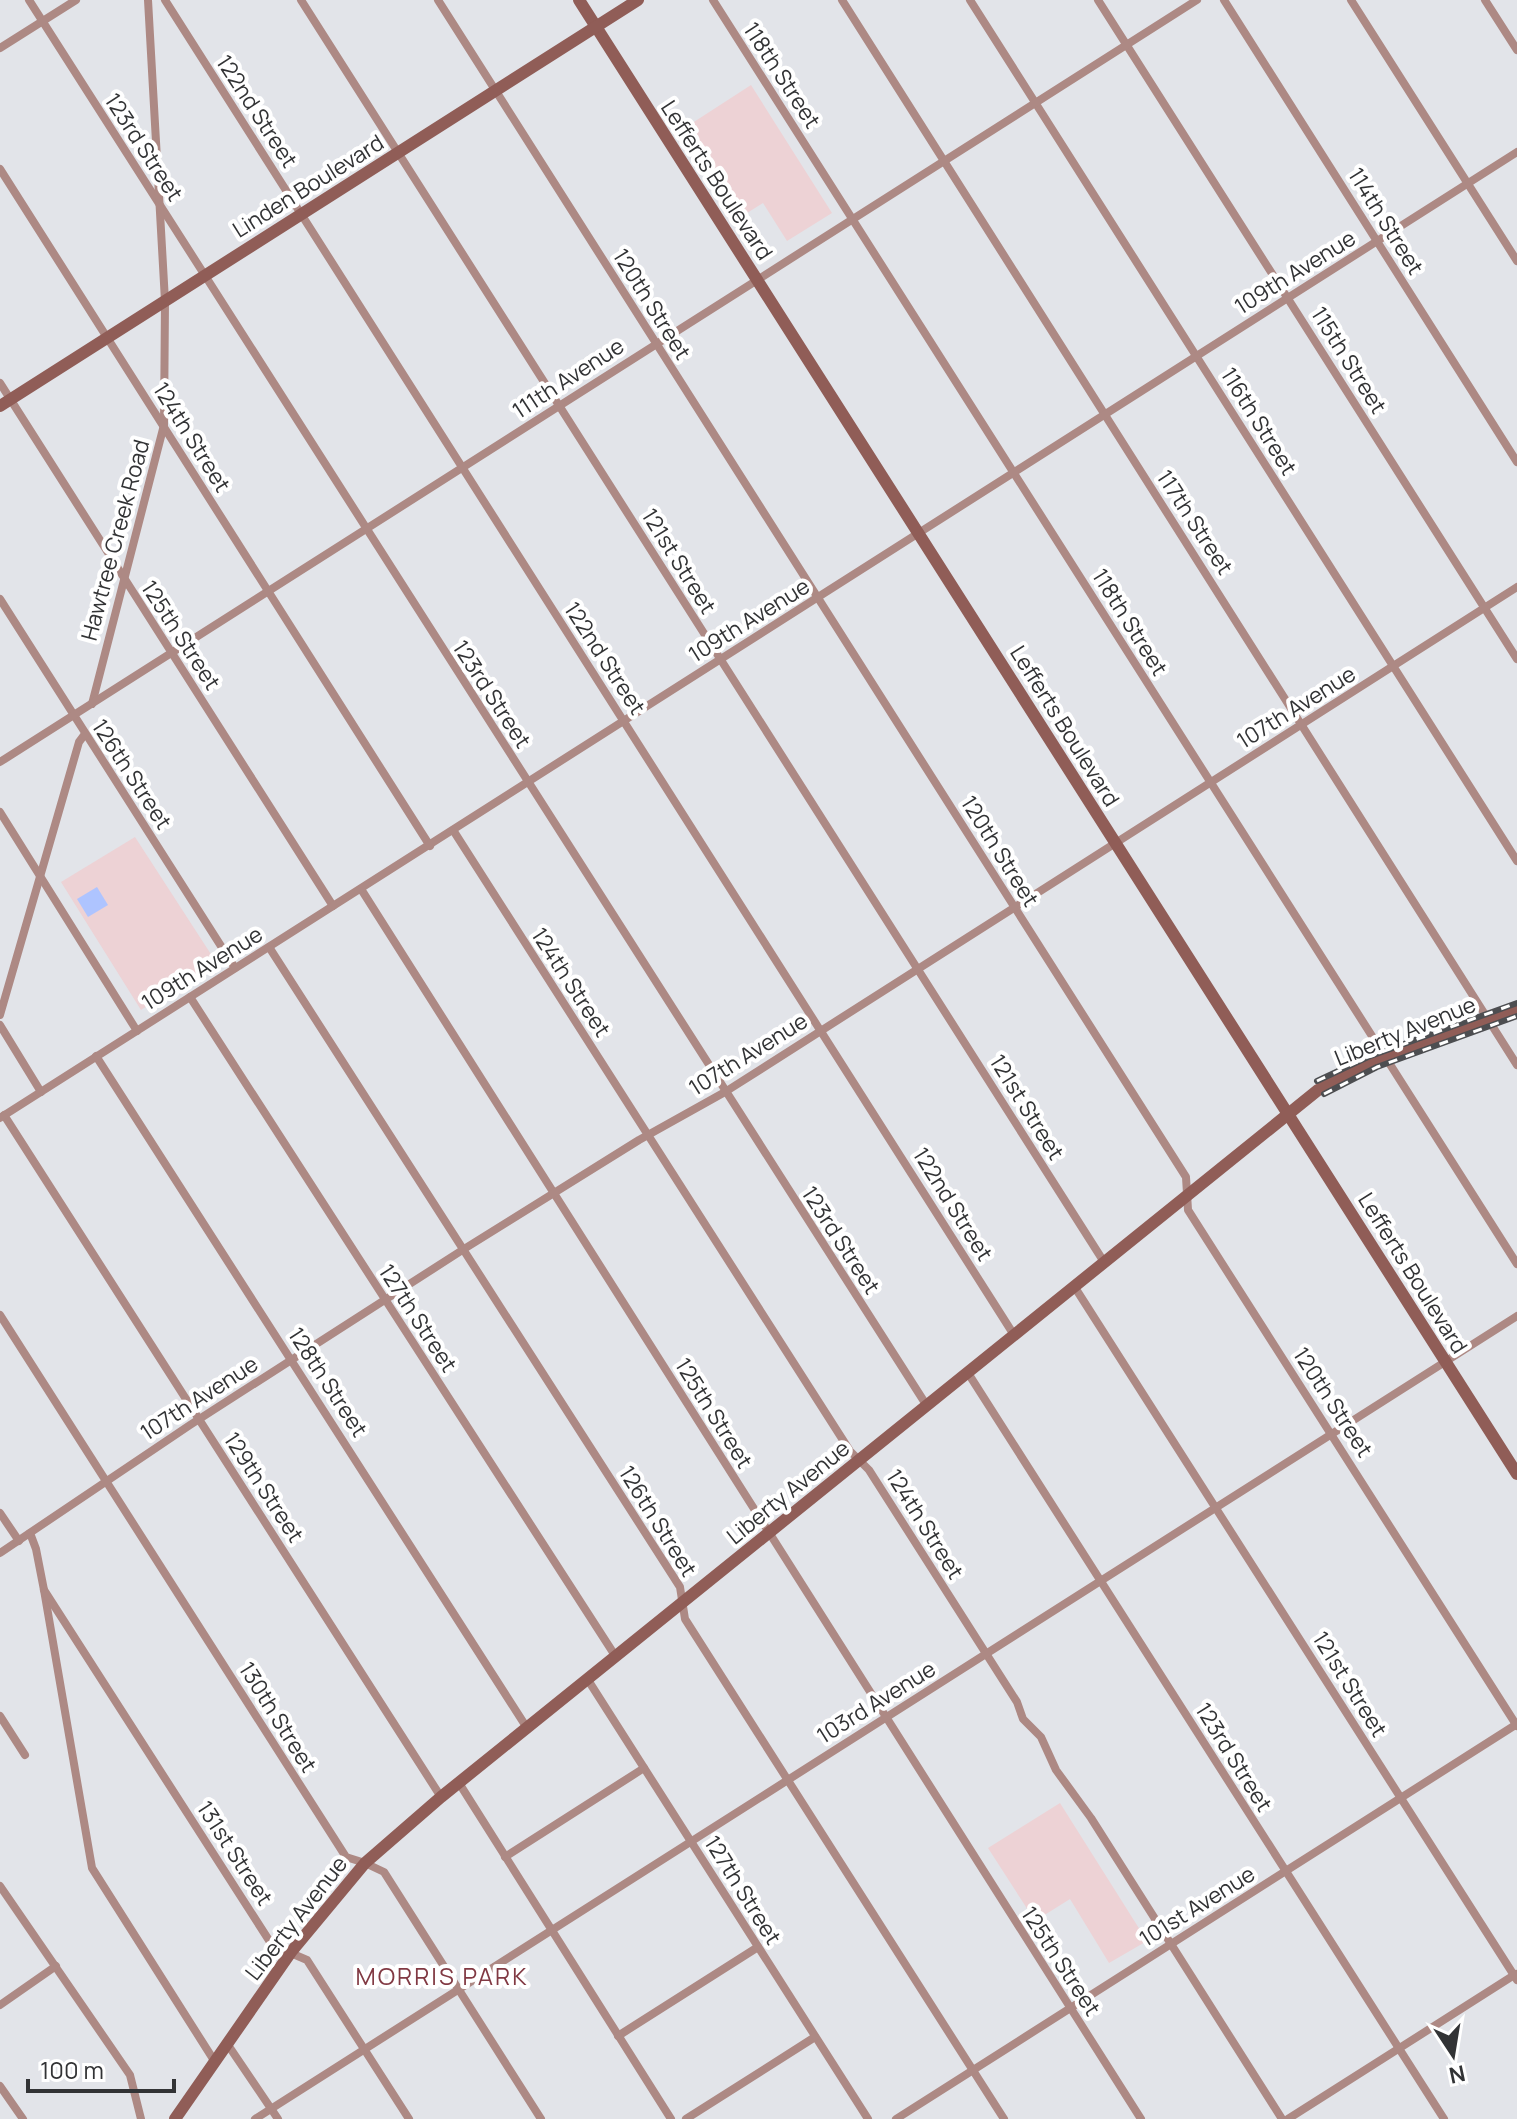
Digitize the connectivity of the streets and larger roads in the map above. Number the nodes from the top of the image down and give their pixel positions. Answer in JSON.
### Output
{"nodes":[{"id":1,"x":29,"y":0,"type":"edge"},
{"id":2,"x":76,"y":0,"type":"edge"},
{"id":3,"x":148,"y":0,"type":"edge"},
{"id":4,"x":165,"y":0,"type":"edge"},
{"id":5,"x":301,"y":0,"type":"edge"},
{"id":6,"x":438,"y":0,"type":"edge"},
{"id":7,"x":579,"y":0,"type":"edge"},
{"id":8,"x":638,"y":0,"type":"edge"},
{"id":9,"x":713,"y":0,"type":"edge"},
{"id":10,"x":842,"y":0,"type":"edge"},
{"id":11,"x":970,"y":0,"type":"edge"},
{"id":12,"x":1098,"y":0,"type":"edge"},
{"id":13,"x":1197,"y":0,"type":"edge"},
{"id":14,"x":1224,"y":0,"type":"edge"},
{"id":15,"x":1351,"y":0,"type":"edge"},
{"id":16,"x":1485,"y":0,"type":"edge"},
{"id":17,"x":42,"y":21,"type":"junction"},
{"id":18,"x":596,"y":27,"type":"junction"},
{"id":19,"x":1126,"y":44,"type":"junction"},
{"id":20,"x":0,"y":48,"type":"edge"},
{"id":21,"x":1517,"y":50,"type":"edge"},
{"id":22,"x":496,"y":91,"type":"junction"},
{"id":23,"x":1035,"y":102,"type":"junction"},
{"id":24,"x":1517,"y":152,"type":"edge"},
{"id":25,"x":398,"y":153,"type":"junction"},
{"id":26,"x":943,"y":160,"type":"junction"},
{"id":27,"x":0,"y":169,"type":"edge"},
{"id":28,"x":1467,"y":183,"type":"junction"},
{"id":29,"x":161,"y":206,"type":"junction"},
{"id":30,"x":302,"y":214,"type":"junction"},
{"id":31,"x":852,"y":219,"type":"junction"},
{"id":32,"x":1378,"y":241,"type":"junction"},
{"id":33,"x":1517,"y":261,"type":"edge"},
{"id":34,"x":204,"y":276,"type":"junction"},
{"id":35,"x":757,"y":279,"type":"junction"},
{"id":36,"x":1288,"y":298,"type":"junction"},
{"id":37,"x":165,"y":301,"type":"junction"},
{"id":38,"x":107,"y":338,"type":"junction"},
{"id":39,"x":656,"y":343,"type":"junction"},
{"id":40,"x":1196,"y":356,"type":"junction"},
{"id":41,"x":0,"y":383,"type":"edge"},
{"id":42,"x":5,"y":403,"type":"edge"},
{"id":43,"x":559,"y":406,"type":"junction"},
{"id":44,"x":1105,"y":414,"type":"junction"},
{"id":45,"x":164,"y":425,"type":"junction"},
{"id":46,"x":1517,"y":462,"type":"edge"},
{"id":47,"x":461,"y":468,"type":"junction"},
{"id":48,"x":1013,"y":472,"type":"junction"},
{"id":49,"x":365,"y":529,"type":"junction"},
{"id":50,"x":918,"y":533,"type":"junction"},
{"id":51,"x":124,"y":579,"type":"junction"},
{"id":52,"x":1517,"y":587,"type":"edge"},
{"id":53,"x":270,"y":591,"type":"junction"},
{"id":54,"x":818,"y":597,"type":"junction"},
{"id":55,"x":0,"y":599,"type":"edge"},
{"id":56,"x":1485,"y":608,"type":"junction"},
{"id":57,"x":172,"y":653,"type":"junction"},
{"id":58,"x":720,"y":659,"type":"junction"},
{"id":59,"x":1517,"y":659,"type":"edge"},
{"id":60,"x":1394,"y":666,"type":"junction"},
{"id":61,"x":92,"y":704,"type":"junction"},
{"id":62,"x":74,"y":715,"type":"junction"},
{"id":63,"x":623,"y":721,"type":"junction"},
{"id":64,"x":1303,"y":724,"type":"junction"},
{"id":65,"x":85,"y":734,"type":"junction"},
{"id":66,"x":0,"y":762,"type":"edge"},
{"id":67,"x":528,"y":782,"type":"junction"},
{"id":68,"x":1211,"y":783,"type":"junction"},
{"id":69,"x":0,"y":812,"type":"edge"},
{"id":70,"x":453,"y":830,"type":"junction"},
{"id":71,"x":1116,"y":843,"type":"junction"},
{"id":72,"x":430,"y":846,"type":"junction"},
{"id":73,"x":1517,"y":861,"type":"edge"},
{"id":74,"x":41,"y":876,"type":"junction"},
{"id":75,"x":361,"y":889,"type":"junction"},
{"id":76,"x":333,"y":906,"type":"junction"},
{"id":77,"x":1015,"y":908,"type":"junction"},
{"id":78,"x":269,"y":947,"type":"junction"},
{"id":79,"x":235,"y":968,"type":"junction"},
{"id":80,"x":918,"y":969,"type":"junction"},
{"id":81,"x":190,"y":997,"type":"junction"},
{"id":82,"x":1517,"y":1009,"type":"edge"},
{"id":83,"x":0,"y":1015,"type":"edge"},
{"id":84,"x":1487,"y":1020,"type":"junction"},
{"id":85,"x":0,"y":1025,"type":"edge"},
{"id":86,"x":137,"y":1031,"type":"junction"},
{"id":87,"x":821,"y":1031,"type":"junction"},
{"id":88,"x":96,"y":1056,"type":"junction"},
{"id":89,"x":1386,"y":1057,"type":"junction"},
{"id":90,"x":1517,"y":1065,"type":"edge"},
{"id":91,"x":41,"y":1092,"type":"junction"},
{"id":92,"x":725,"y":1092,"type":"junction"},
{"id":93,"x":1288,"y":1113,"type":"junction"},
{"id":94,"x":2,"y":1117,"type":"edge"},
{"id":95,"x":647,"y":1135,"type":"junction"},
{"id":96,"x":553,"y":1192,"type":"junction"},
{"id":97,"x":1187,"y":1194,"type":"junction"},
{"id":98,"x":464,"y":1249,"type":"junction"},
{"id":99,"x":1104,"y":1262,"type":"junction"},
{"id":100,"x":1517,"y":1264,"type":"edge"},
{"id":101,"x":1074,"y":1286,"type":"junction"},
{"id":102,"x":385,"y":1300,"type":"junction"},
{"id":103,"x":0,"y":1315,"type":"edge"},
{"id":104,"x":1517,"y":1316,"type":"edge"},
{"id":105,"x":1014,"y":1335,"type":"junction"},
{"id":106,"x":292,"y":1359,"type":"junction"},
{"id":107,"x":1445,"y":1361,"type":"junction"},
{"id":108,"x":968,"y":1373,"type":"junction"},
{"id":109,"x":927,"y":1406,"type":"junction"},
{"id":110,"x":199,"y":1419,"type":"junction"},
{"id":111,"x":1332,"y":1434,"type":"junction"},
{"id":112,"x":860,"y":1461,"type":"junction"},
{"id":113,"x":1517,"y":1474,"type":"edge"},
{"id":114,"x":106,"y":1480,"type":"junction"},
{"id":115,"x":1216,"y":1508,"type":"junction"},
{"id":116,"x":0,"y":1513,"type":"edge"},
{"id":117,"x":30,"y":1533,"type":"junction"},
{"id":118,"x":769,"y":1534,"type":"junction"},
{"id":119,"x":19,"y":1541,"type":"junction"},
{"id":120,"x":0,"y":1553,"type":"edge"},
{"id":121,"x":1101,"y":1581,"type":"junction"},
{"id":122,"x":44,"y":1590,"type":"junction"},
{"id":123,"x":683,"y":1603,"type":"junction"},
{"id":124,"x":986,"y":1654,"type":"junction"},
{"id":125,"x":616,"y":1657,"type":"junction"},
{"id":126,"x":588,"y":1680,"type":"junction"},
{"id":127,"x":0,"y":1716,"type":"edge"},
{"id":128,"x":885,"y":1718,"type":"junction"},
{"id":129,"x":1517,"y":1725,"type":"edge"},
{"id":130,"x":527,"y":1728,"type":"junction"},
{"id":131,"x":25,"y":1755,"type":"dead end"},
{"id":132,"x":644,"y":1768,"type":"junction"},
{"id":133,"x":788,"y":1780,"type":"junction"},
{"id":134,"x":459,"y":1783,"type":"junction"},
{"id":135,"x":441,"y":1797,"type":"junction"},
{"id":136,"x":1401,"y":1798,"type":"junction"},
{"id":137,"x":691,"y":1842,"type":"junction"},
{"id":138,"x":505,"y":1857,"type":"junction"},
{"id":139,"x":365,"y":1863,"type":"junction"},
{"id":140,"x":1286,"y":1871,"type":"junction"},
{"id":141,"x":0,"y":1886,"type":"edge"},
{"id":142,"x":552,"y":1930,"type":"junction"},
{"id":143,"x":1171,"y":1944,"type":"junction"},
{"id":144,"x":758,"y":1947,"type":"junction"},
{"id":145,"x":291,"y":1952,"type":"junction"},
{"id":146,"x":56,"y":1966,"type":"junction"},
{"id":147,"x":1516,"y":1976,"type":"edge"},
{"id":148,"x":459,"y":1991,"type":"junction"},
{"id":149,"x":0,"y":2005,"type":"edge"},
{"id":150,"x":1070,"y":2008,"type":"junction"},
{"id":151,"x":618,"y":2036,"type":"junction"},
{"id":152,"x":815,"y":2037,"type":"junction"},
{"id":153,"x":228,"y":2045,"type":"junction"},
{"id":154,"x":1399,"y":2048,"type":"junction"},
{"id":155,"x":365,"y":2049,"type":"junction"},
{"id":156,"x":216,"y":2063,"type":"junction"},
{"id":157,"x":973,"y":2070,"type":"junction"},
{"id":158,"x":0,"y":2086,"type":"edge"},
{"id":159,"x":271,"y":2109,"type":"junction"},
{"id":160,"x":23,"y":2119,"type":"edge"},
{"id":161,"x":141,"y":2119,"type":"edge"},
{"id":162,"x":175,"y":2119,"type":"edge"},
{"id":163,"x":255,"y":2119,"type":"edge"},
{"id":164,"x":278,"y":2119,"type":"edge"},
{"id":165,"x":409,"y":2119,"type":"edge"},
{"id":166,"x":541,"y":2119,"type":"edge"},
{"id":167,"x":671,"y":2119,"type":"edge"},
{"id":168,"x":686,"y":2119,"type":"edge"},
{"id":169,"x":868,"y":2119,"type":"edge"},
{"id":170,"x":896,"y":2119,"type":"edge"},
{"id":171,"x":1004,"y":2119,"type":"edge"},
{"id":172,"x":1141,"y":2119,"type":"edge"},
{"id":173,"x":1282,"y":2119,"type":"edge"},
{"id":174,"x":1288,"y":2119,"type":"edge"},
{"id":175,"x":1444,"y":2119,"type":"edge"}],
"edges":[{"from":1,"to":17,"type":"street","name":"123rd Street"},
{"from":2,"to":17,"type":"street"},
{"from":3,"to":29,"type":"street","name":"Hawtree Creek Road"},
{"from":4,"to":30,"type":"street","name":"122nd Street"},
{"from":5,"to":25,"type":"street","name":"121st Street"},
{"from":6,"to":22,"type":"street","name":"120th Street"},
{"from":7,"to":18,"type":"street","name":"Lefferts Boulevard"},
{"from":8,"to":18,"type":"street","name":"Linden Boulevard"},
{"from":9,"to":31,"type":"street","name":"118th Street"},
{"from":10,"to":26,"type":"street","name":"117th Street"},
{"from":11,"to":23,"type":"street","name":"116th Street"},
{"from":12,"to":19,"type":"street","name":"115th Street"},
{"from":13,"to":19,"type":"street","name":"111th Avenue"},
{"from":14,"to":32,"type":"street","name":"114th Street"},
{"from":15,"to":28,"type":"street"},
{"from":16,"to":21,"type":"street"},
{"from":17,"to":20,"type":"street"},
{"from":17,"to":29,"type":"street","name":"123rd Street"},
{"from":18,"to":22,"type":"street","name":"Linden Boulevard"},
{"from":18,"to":35,"type":"street","name":"Lefferts Boulevard"},
{"from":19,"to":23,"type":"street","name":"111th Avenue"},
{"from":19,"to":36,"type":"street","name":"115th Street"},
{"from":22,"to":25,"type":"street","name":"Linden Boulevard"},
{"from":22,"to":39,"type":"street","name":"120th Street"},
{"from":23,"to":26,"type":"street","name":"111th Avenue"},
{"from":23,"to":40,"type":"street","name":"116th Street"},
{"from":24,"to":28,"type":"street","name":"109th Avenue"},
{"from":25,"to":30,"type":"street","name":"Linden Boulevard"},
{"from":25,"to":43,"type":"street","name":"121st Street"},
{"from":26,"to":31,"type":"street","name":"111th Avenue"},
{"from":26,"to":44,"type":"street","name":"117th Street"},
{"from":27,"to":38,"type":"street","name":"124th Street"},
{"from":28,"to":32,"type":"street","name":"109th Avenue"},
{"from":28,"to":33,"type":"street"},
{"from":29,"to":34,"type":"street","name":"123rd Street"},
{"from":29,"to":37,"type":"street","name":"Hawtree Creek Road"},
{"from":30,"to":34,"type":"street","name":"Linden Boulevard"},
{"from":30,"to":47,"type":"street","name":"122nd Street"},
{"from":31,"to":35,"type":"street","name":"111th Avenue"},
{"from":31,"to":48,"type":"street","name":"118th Street"},
{"from":32,"to":36,"type":"street","name":"109th Avenue"},
{"from":32,"to":46,"type":"street","name":"114th Street"},
{"from":34,"to":37,"type":"street","name":"Linden Boulevard"},
{"from":34,"to":49,"type":"street","name":"123rd Street"},
{"from":35,"to":39,"type":"street","name":"111th Avenue"},
{"from":35,"to":50,"type":"street","name":"Lefferts Boulevard"},
{"from":36,"to":40,"type":"street","name":"109th Avenue"},
{"from":36,"to":56,"type":"street","name":"115th Street"},
{"from":37,"to":38,"type":"street","name":"Linden Boulevard"},
{"from":37,"to":45,"type":"street","name":"Hawtree Creek Road"},
{"from":38,"to":42,"type":"street","name":"Linden Boulevard"},
{"from":38,"to":45,"type":"street","name":"124th Street"},
{"from":39,"to":43,"type":"street","name":"111th Avenue"},
{"from":39,"to":54,"type":"street","name":"120th Street"},
{"from":40,"to":44,"type":"street","name":"109th Avenue"},
{"from":40,"to":60,"type":"street","name":"116th Street"},
{"from":41,"to":42,"type":"street","name":"125th Street"},
{"from":42,"to":51,"type":"street","name":"125th Street"},
{"from":43,"to":47,"type":"street","name":"111th Avenue"},
{"from":43,"to":58,"type":"street","name":"121st Street"},
{"from":44,"to":48,"type":"street","name":"109th Avenue"},
{"from":44,"to":64,"type":"street","name":"117th Street"},
{"from":45,"to":51,"type":"street","name":"Hawtree Creek Road"},
{"from":45,"to":53,"type":"street","name":"124th Street"},
{"from":47,"to":49,"type":"street","name":"111th Avenue"},
{"from":47,"to":63,"type":"street","name":"122nd Street"},
{"from":48,"to":50,"type":"street","name":"109th Avenue"},
{"from":48,"to":68,"type":"street","name":"118th Street"},
{"from":49,"to":53,"type":"street","name":"111th Avenue"},
{"from":49,"to":67,"type":"street","name":"123rd Street"},
{"from":50,"to":54,"type":"street","name":"109th Avenue"},
{"from":50,"to":71,"type":"street","name":"Lefferts Boulevard"},
{"from":51,"to":57,"type":"street","name":"125th Street"},
{"from":51,"to":61,"type":"street","name":"Hawtree Creek Road"},
{"from":52,"to":56,"type":"street","name":"107th Avenue"},
{"from":53,"to":57,"type":"street","name":"111th Avenue"},
{"from":53,"to":72,"type":"street","name":"124th Street"},
{"from":54,"to":58,"type":"street","name":"109th Avenue"},
{"from":54,"to":77,"type":"street","name":"120th Street"},
{"from":55,"to":62,"type":"street","name":"126th Street"},
{"from":56,"to":59,"type":"street","name":"115th Street"},
{"from":56,"to":60,"type":"street","name":"107th Avenue"},
{"from":57,"to":61,"type":"street","name":"111th Avenue"},
{"from":57,"to":76,"type":"street","name":"125th Street"},
{"from":58,"to":63,"type":"street","name":"109th Avenue"},
{"from":58,"to":80,"type":"street","name":"121st Street"},
{"from":60,"to":64,"type":"street","name":"107th Avenue"},
{"from":60,"to":73,"type":"street","name":"116th Street"},
{"from":61,"to":62,"type":"street","name":"111th Avenue"},
{"from":62,"to":65,"type":"street","name":"126th Street"},
{"from":62,"to":66,"type":"street","name":"111th Avenue"},
{"from":63,"to":67,"type":"street","name":"109th Avenue"},
{"from":63,"to":87,"type":"street","name":"122nd Street"},
{"from":64,"to":68,"type":"street","name":"107th Avenue"},
{"from":64,"to":84,"type":"street","name":"117th Street"},
{"from":65,"to":74,"type":"street"},
{"from":65,"to":79,"type":"street","name":"126th Street"},
{"from":67,"to":70,"type":"street","name":"109th Avenue"},
{"from":67,"to":92,"type":"street","name":"123rd Street"},
{"from":68,"to":71,"type":"street","name":"107th Avenue"},
{"from":68,"to":89,"type":"street","name":"118th Street"},
{"from":69,"to":74,"type":"street"},
{"from":70,"to":72,"type":"street","name":"109th Avenue"},
{"from":70,"to":95,"type":"street","name":"124th Street"},
{"from":71,"to":77,"type":"street","name":"107th Avenue"},
{"from":71,"to":93,"type":"street","name":"Lefferts Boulevard"},
{"from":72,"to":75,"type":"street","name":"109th Avenue"},
{"from":74,"to":83,"type":"street"},
{"from":74,"to":86,"type":"street"},
{"from":75,"to":76,"type":"street","name":"109th Avenue"},
{"from":75,"to":96,"type":"street","name":"125th Street"},
{"from":76,"to":78,"type":"street","name":"109th Avenue"},
{"from":77,"to":80,"type":"street","name":"107th Avenue"},
{"from":77,"to":97,"type":"street","name":"120th Street"},
{"from":78,"to":79,"type":"street","name":"109th Avenue"},
{"from":78,"to":98,"type":"street","name":"126th Street"},
{"from":79,"to":81,"type":"street","name":"109th Avenue"},
{"from":80,"to":87,"type":"street","name":"107th Avenue"},
{"from":80,"to":99,"type":"street","name":"121st Street"},
{"from":81,"to":86,"type":"street","name":"109th Avenue"},
{"from":81,"to":102,"type":"street","name":"127th Street"},
{"from":82,"to":84,"type":"street","name":"Liberty Avenue"},
{"from":84,"to":89,"type":"street","name":"Liberty Avenue"},
{"from":84,"to":90,"type":"street","name":"117th Street"},
{"from":85,"to":91,"type":"street"},
{"from":86,"to":88,"type":"street","name":"109th Avenue"},
{"from":87,"to":92,"type":"street","name":"107th Avenue"},
{"from":87,"to":105,"type":"street","name":"122nd Street"},
{"from":88,"to":91,"type":"street","name":"109th Avenue"},
{"from":88,"to":106,"type":"street","name":"128th Street"},
{"from":89,"to":93,"type":"street","name":"Liberty Avenue"},
{"from":89,"to":100,"type":"street","name":"118th Street"},
{"from":91,"to":94,"type":"street","name":"109th Avenue"},
{"from":92,"to":95,"type":"street","name":"107th Avenue"},
{"from":92,"to":109,"type":"street","name":"123rd Street"},
{"from":93,"to":97,"type":"street","name":"Liberty Avenue"},
{"from":93,"to":107,"type":"street","name":"Lefferts Boulevard"},
{"from":94,"to":110,"type":"street","name":"129th Street"},
{"from":95,"to":96,"type":"street","name":"107th Avenue"},
{"from":95,"to":112,"type":"street","name":"124th Street"},
{"from":96,"to":98,"type":"street","name":"107th Avenue"},
{"from":96,"to":118,"type":"street","name":"125th Street"},
{"from":97,"to":99,"type":"street","name":"Liberty Avenue"},
{"from":97,"to":111,"type":"street","name":"120th Street"},
{"from":98,"to":102,"type":"street","name":"107th Avenue"},
{"from":98,"to":123,"type":"street","name":"126th Street"},
{"from":99,"to":101,"type":"street","name":"Liberty Avenue"},
{"from":101,"to":105,"type":"street","name":"Liberty Avenue"},
{"from":101,"to":115,"type":"street","name":"121st Street"},
{"from":102,"to":106,"type":"street","name":"107th Avenue"},
{"from":102,"to":125,"type":"street","name":"127th Street"},
{"from":103,"to":114,"type":"street","name":"130th Street"},
{"from":104,"to":107,"type":"street","name":"103rd Avenue"},
{"from":105,"to":108,"type":"street","name":"Liberty Avenue"},
{"from":106,"to":110,"type":"street","name":"107th Avenue"},
{"from":106,"to":130,"type":"street","name":"128th Street"},
{"from":107,"to":111,"type":"street","name":"103rd Avenue"},
{"from":107,"to":113,"type":"street","name":"Lefferts Boulevard"},
{"from":108,"to":109,"type":"street","name":"Liberty Avenue"},
{"from":108,"to":121,"type":"street","name":"123rd Street"},
{"from":109,"to":112,"type":"street","name":"Liberty Avenue"},
{"from":110,"to":114,"type":"street","name":"107th Avenue"},
{"from":110,"to":135,"type":"street","name":"129th Street"},
{"from":111,"to":115,"type":"street","name":"103rd Avenue"},
{"from":111,"to":129,"type":"street","name":"120th Street"},
{"from":112,"to":118,"type":"street","name":"Liberty Avenue"},
{"from":112,"to":124,"type":"street","name":"124th Street"},
{"from":114,"to":117,"type":"street","name":"107th Avenue"},
{"from":114,"to":139,"type":"street","name":"130th Street"},
{"from":115,"to":121,"type":"street","name":"103rd Avenue"},
{"from":115,"to":136,"type":"street","name":"121st Street"},
{"from":116,"to":119,"type":"street"},
{"from":117,"to":119,"type":"street","name":"107th Avenue"},
{"from":117,"to":122,"type":"street"},
{"from":118,"to":123,"type":"street","name":"Liberty Avenue"},
{"from":118,"to":128,"type":"street","name":"125th Street"},
{"from":119,"to":120,"type":"street","name":"107th Avenue"},
{"from":121,"to":124,"type":"street","name":"103rd Avenue"},
{"from":121,"to":140,"type":"street","name":"123rd Street"},
{"from":122,"to":145,"type":"street","name":"131st Street"},
{"from":122,"to":156,"type":"street"},
{"from":123,"to":125,"type":"street","name":"Liberty Avenue"},
{"from":123,"to":133,"type":"street","name":"126th Street"},
{"from":124,"to":128,"type":"street","name":"103rd Avenue"},
{"from":124,"to":143,"type":"street","name":"124th Street"},
{"from":125,"to":126,"type":"street","name":"Liberty Avenue"},
{"from":126,"to":130,"type":"street","name":"Liberty Avenue"},
{"from":126,"to":132,"type":"street","name":"127th Street"},
{"from":127,"to":131,"type":"street"},
{"from":128,"to":133,"type":"street","name":"103rd Avenue"},
{"from":128,"to":150,"type":"street","name":"125th Street"},
{"from":129,"to":136,"type":"street","name":"101st Avenue"},
{"from":130,"to":134,"type":"street","name":"Liberty Avenue"},
{"from":132,"to":137,"type":"street","name":"127th Street"},
{"from":132,"to":138,"type":"street"},
{"from":133,"to":137,"type":"street","name":"103rd Avenue"},
{"from":133,"to":157,"type":"street","name":"126th Street"},
{"from":134,"to":135,"type":"street","name":"Liberty Avenue"},
{"from":134,"to":138,"type":"street"},
{"from":135,"to":139,"type":"street","name":"Liberty Avenue"},
{"from":136,"to":140,"type":"street","name":"101st Avenue"},
{"from":136,"to":147,"type":"street","name":"121st Street"},
{"from":137,"to":142,"type":"street","name":"103rd Avenue"},
{"from":137,"to":144,"type":"street","name":"127th Street"},
{"from":138,"to":142,"type":"street"},
{"from":139,"to":145,"type":"street","name":"Liberty Avenue"},
{"from":139,"to":148,"type":"street","name":"130th Street"},
{"from":140,"to":143,"type":"street","name":"101st Avenue"},
{"from":140,"to":154,"type":"street","name":"123rd Street"},
{"from":141,"to":146,"type":"street"},
{"from":142,"to":148,"type":"street","name":"103rd Avenue"},
{"from":142,"to":151,"type":"street"},
{"from":143,"to":150,"type":"street","name":"101st Avenue"},
{"from":143,"to":173,"type":"street","name":"124th Street"},
{"from":144,"to":151,"type":"street"},
{"from":144,"to":152,"type":"street","name":"127th Street"},
{"from":145,"to":153,"type":"street","name":"Liberty Avenue"},
{"from":145,"to":155,"type":"street","name":"131st Street"},
{"from":146,"to":149,"type":"street"},
{"from":146,"to":161,"type":"street"},
{"from":147,"to":154,"type":"street"},
{"from":148,"to":155,"type":"street","name":"103rd Avenue"},
{"from":148,"to":166,"type":"street","name":"130th Street"},
{"from":150,"to":157,"type":"street","name":"101st Avenue"},
{"from":150,"to":172,"type":"street","name":"125th Street"},
{"from":151,"to":167,"type":"street"},
{"from":152,"to":168,"type":"street"},
{"from":152,"to":169,"type":"street","name":"127th Street"},
{"from":153,"to":156,"type":"street","name":"Liberty Avenue"},
{"from":153,"to":159,"type":"street"},
{"from":154,"to":174,"type":"street"},
{"from":154,"to":175,"type":"street","name":"123rd Street"},
{"from":155,"to":159,"type":"street","name":"103rd Avenue"},
{"from":155,"to":165,"type":"street","name":"131st Street"},
{"from":156,"to":162,"type":"street","name":"Liberty Avenue"},
{"from":157,"to":170,"type":"street","name":"101st Avenue"},
{"from":157,"to":171,"type":"street","name":"126th Street"},
{"from":158,"to":160,"type":"street"},
{"from":159,"to":163,"type":"street","name":"103rd Avenue"},
{"from":159,"to":164,"type":"street"}]}
